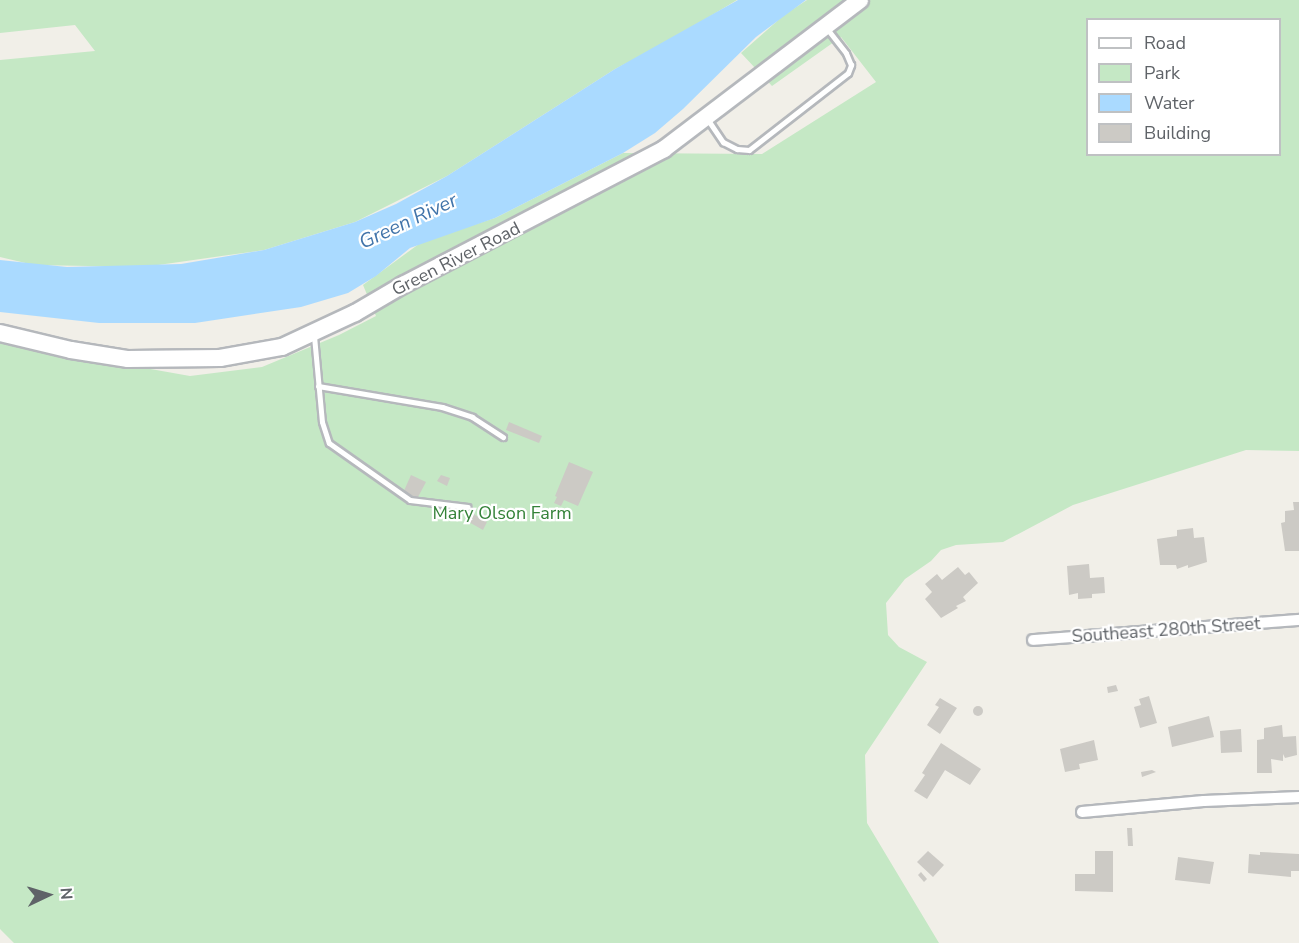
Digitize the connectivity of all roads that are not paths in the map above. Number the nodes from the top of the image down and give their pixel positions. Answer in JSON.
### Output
{"nodes":[{"id":1,"x":860,"y":0,"type":"edge"},
{"id":2,"x":825,"y":26,"type":"junction"},
{"id":3,"x":707,"y":118,"type":"junction"},
{"id":4,"x":0,"y":333,"type":"edge"},
{"id":5,"x":314,"y":334,"type":"junction"},
{"id":6,"x":318,"y":386,"type":"junction"},
{"id":7,"x":503,"y":437,"type":"dead end"},
{"id":8,"x":468,"y":507,"type":"dead end"},
{"id":9,"x":1299,"y":620,"type":"edge"},
{"id":10,"x":1032,"y":640,"type":"dead end"},
{"id":11,"x":1299,"y":797,"type":"edge"},
{"id":12,"x":1082,"y":812,"type":"dead end"}],
"edges":[{"from":1,"to":2,"type":"street","name":"Green River Road"},
{"from":2,"to":3,"type":"street","name":"Green River Road"},
{"from":2,"to":3,"type":"lane"},
{"from":3,"to":5,"type":"street","name":"Green River Road"},
{"from":4,"to":5,"type":"street","name":"Green River Road"},
{"from":5,"to":6,"type":"lane"},
{"from":6,"to":7,"type":"lane"},
{"from":6,"to":8,"type":"lane"},
{"from":9,"to":10,"type":"street","name":"Southeast 280th Street"},
{"from":11,"to":12,"type":"street"}]}
